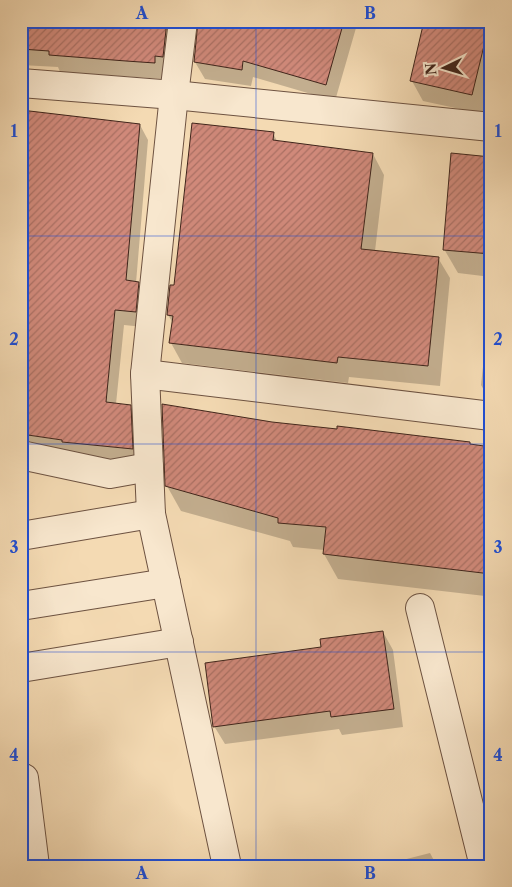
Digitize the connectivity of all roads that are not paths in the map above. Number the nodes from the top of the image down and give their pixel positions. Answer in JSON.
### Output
{"nodes":[{"id":1,"x":183,"y":21,"type":"edge"},
{"id":2,"x":21,"y":83,"type":"edge"},
{"id":3,"x":174,"y":96,"type":"junction"},
{"id":4,"x":491,"y":127,"type":"edge"},
{"id":5,"x":145,"y":374,"type":"junction"},
{"id":6,"x":491,"y":416,"type":"edge"},
{"id":7,"x":21,"y":455,"type":"edge"},
{"id":8,"x":149,"y":467,"type":"junction"},
{"id":9,"x":151,"y":514,"type":"junction"},
{"id":10,"x":21,"y":536,"type":"edge"},
{"id":11,"x":166,"y":583,"type":"junction"},
{"id":12,"x":21,"y":606,"type":"edge"},
{"id":13,"x":420,"y":608,"type":"dead end"},
{"id":14,"x":179,"y":642,"type":"junction"},
{"id":15,"x":21,"y":668,"type":"edge"},
{"id":16,"x":24,"y":778,"type":"dead end"},
{"id":17,"x":35,"y":866,"type":"edge"},
{"id":18,"x":227,"y":866,"type":"edge"},
{"id":19,"x":484,"y":866,"type":"edge"}],
"edges":[{"from":1,"to":3,"type":"street"},
{"from":2,"to":3,"type":"street"},
{"from":3,"to":4,"type":"street"},
{"from":3,"to":5,"type":"street"},
{"from":5,"to":6,"type":"street"},
{"from":5,"to":8,"type":"street"},
{"from":7,"to":8,"type":"street"},
{"from":8,"to":9,"type":"street"},
{"from":9,"to":10,"type":"street"},
{"from":9,"to":11,"type":"street"},
{"from":11,"to":12,"type":"street"},
{"from":11,"to":14,"type":"street"},
{"from":13,"to":19,"type":"street"},
{"from":14,"to":15,"type":"street"},
{"from":14,"to":18,"type":"street"},
{"from":16,"to":17,"type":"street"}]}
